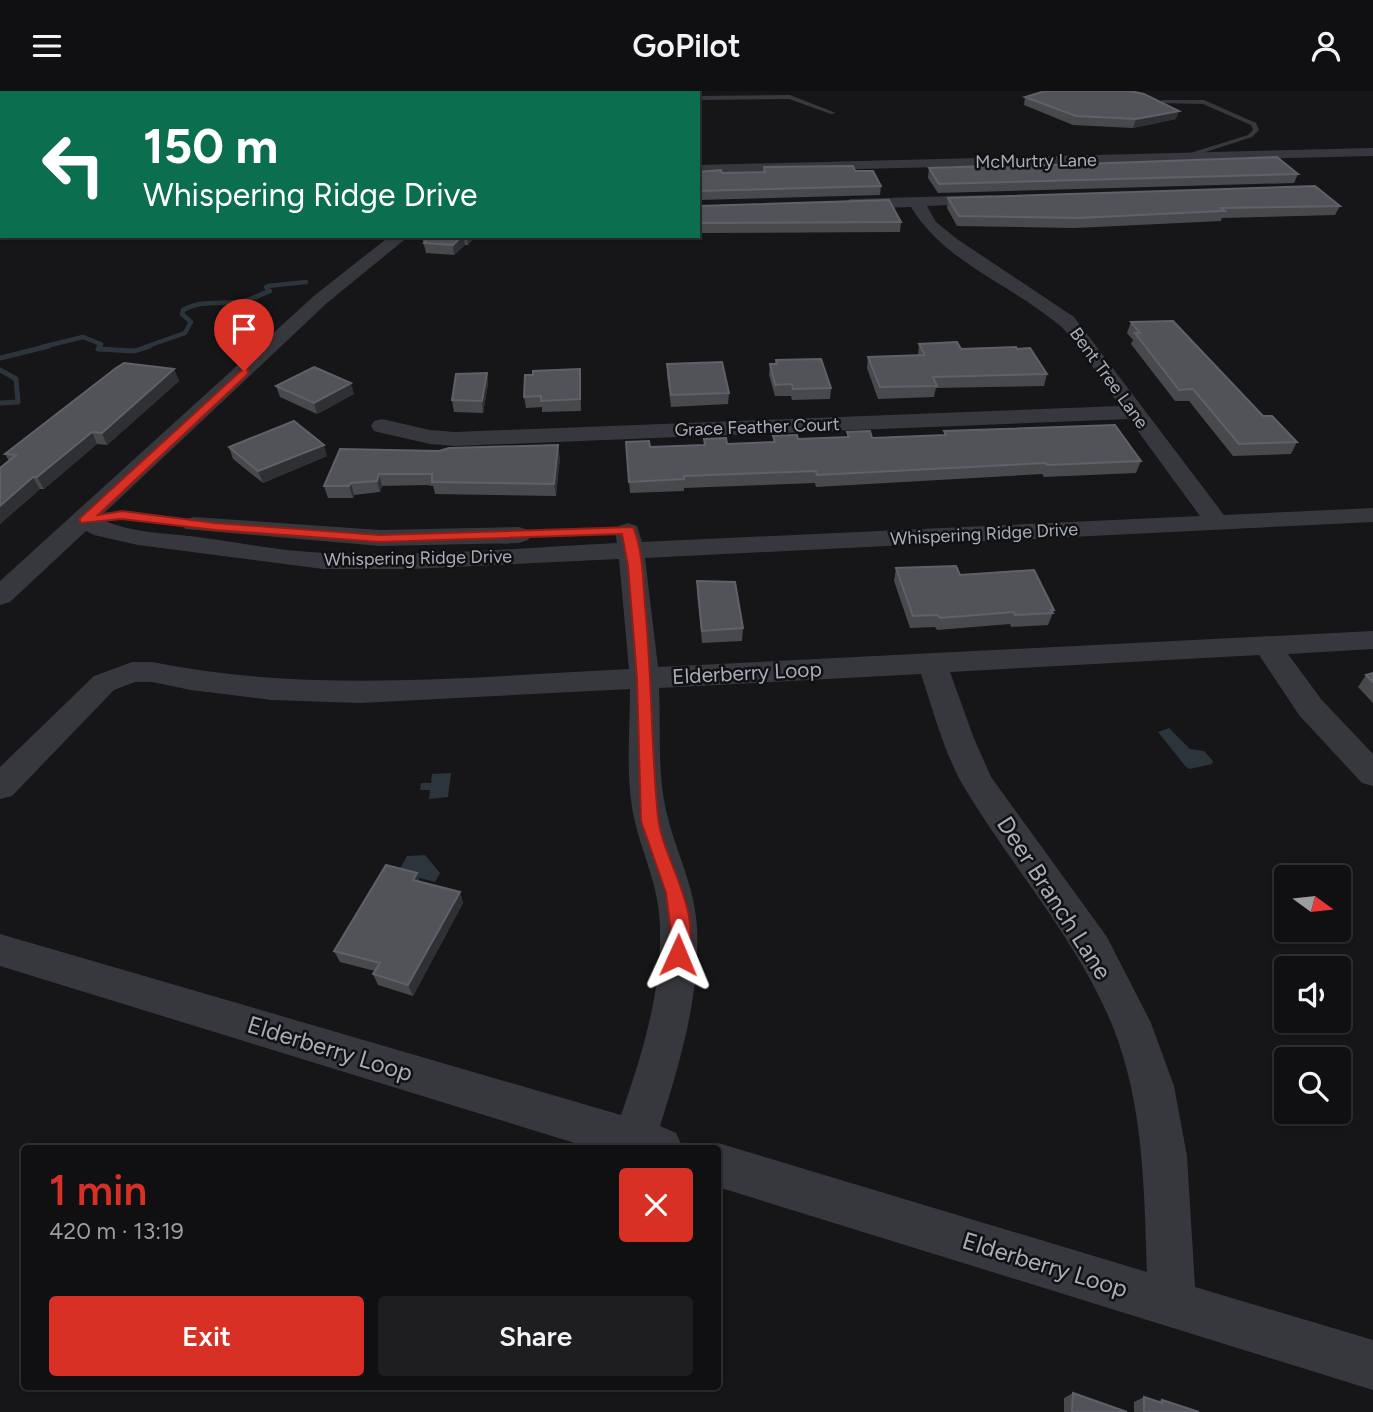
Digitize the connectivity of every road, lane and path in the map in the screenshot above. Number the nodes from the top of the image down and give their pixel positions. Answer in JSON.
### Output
{"nodes":[{"id":1,"x":700,"y":98,"type":"edge"},
{"id":2,"x":1162,"y":101,"type":"edge"},
{"id":3,"x":833,"y":113,"type":"dead end"},
{"id":4,"x":1373,"y":152,"type":"edge"},
{"id":5,"x":1190,"y":156,"type":"junction"},
{"id":6,"x":700,"y":169,"type":"edge"},
{"id":7,"x":1006,"y":199,"type":"edge"},
{"id":8,"x":916,"y":202,"type":"junction"},
{"id":9,"x":832,"y":205,"type":"edge"},
{"id":10,"x":398,"y":238,"type":"edge"},
{"id":11,"x":1134,"y":412,"type":"junction"},
{"id":12,"x":382,"y":426,"type":"dead end"},
{"id":13,"x":1373,"y":496,"type":"edge"},
{"id":14,"x":1210,"y":514,"type":"junction"},
{"id":15,"x":1373,"y":516,"type":"edge"},
{"id":16,"x":85,"y":520,"type":"junction"},
{"id":17,"x":630,"y":540,"type":"junction"},
{"id":18,"x":0,"y":596,"type":"edge"},
{"id":19,"x":1373,"y":640,"type":"edge"},
{"id":20,"x":1268,"y":647,"type":"junction"},
{"id":21,"x":933,"y":665,"type":"junction"},
{"id":22,"x":644,"y":679,"type":"junction"},
{"id":23,"x":1373,"y":774,"type":"edge"},
{"id":24,"x":0,"y":787,"type":"edge"},
{"id":25,"x":0,"y":950,"type":"edge"},
{"id":26,"x":648,"y":1144,"type":"edge"},
{"id":27,"x":721,"y":1166,"type":"edge"},
{"id":28,"x":1172,"y":1304,"type":"junction"},
{"id":29,"x":1373,"y":1365,"type":"edge"}],
"edges":[{"from":1,"to":3,"type":"lane"},
{"from":2,"to":5,"type":"lane"},
{"from":4,"to":5,"type":"street","name":"McMurtry Lane"},
{"from":5,"to":6,"type":"street","name":"McMurtry Lane"},
{"from":7,"to":8,"type":"street"},
{"from":8,"to":9,"type":"street"},
{"from":8,"to":11,"type":"street","name":"Bent Tree Lane"},
{"from":10,"to":16,"type":"street"},
{"from":11,"to":12,"type":"street","name":"Grace Feather Court"},
{"from":11,"to":14,"type":"street","name":"Bent Tree Lane"},
{"from":13,"to":14,"type":"street","name":"Whispering Ridge Drive"},
{"from":14,"to":15,"type":"street","name":"Whispering Ridge Drive"},
{"from":14,"to":17,"type":"street","name":"Whispering Ridge Drive"},
{"from":16,"to":17,"type":"street","name":"Whispering Ridge Drive"},
{"from":16,"to":18,"type":"street"},
{"from":17,"to":22,"type":"street"},
{"from":19,"to":20,"type":"street","name":"Elderberry Loop"},
{"from":20,"to":21,"type":"street","name":"Elderberry Loop"},
{"from":20,"to":23,"type":"street"},
{"from":21,"to":22,"type":"street","name":"Elderberry Loop"},
{"from":21,"to":28,"type":"street","name":"Deer Branch Lane"},
{"from":22,"to":24,"type":"street","name":"Elderberry Loop"},
{"from":22,"to":26,"type":"street"},
{"from":25,"to":26,"type":"street","name":"Elderberry Loop"},
{"from":27,"to":28,"type":"street","name":"Elderberry Loop"},
{"from":28,"to":29,"type":"street","name":"Elderberry Loop"}]}
